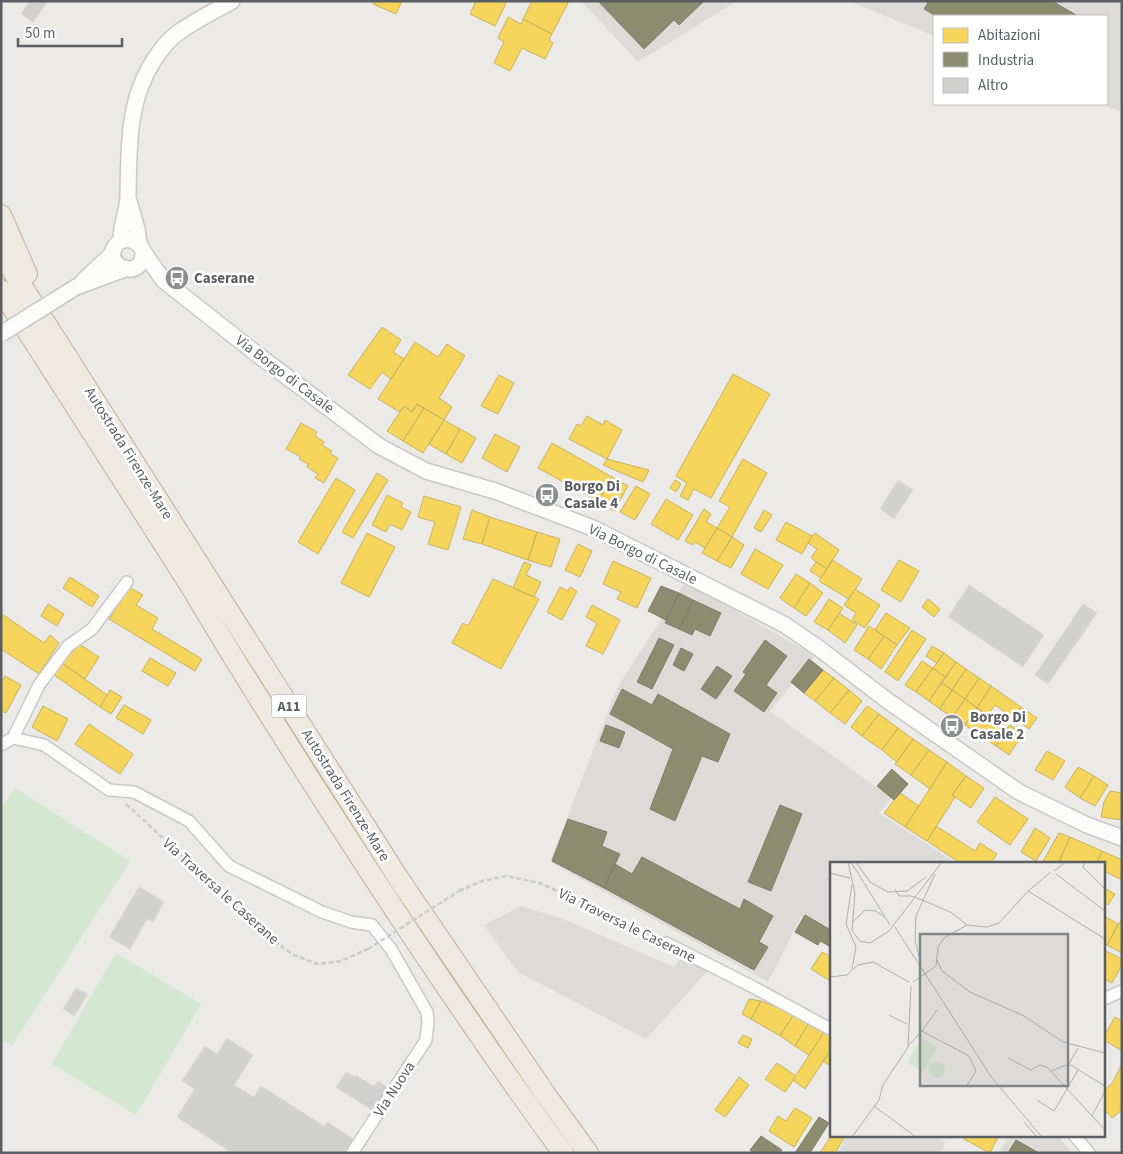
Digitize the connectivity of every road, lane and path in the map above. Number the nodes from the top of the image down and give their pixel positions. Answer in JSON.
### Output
{"nodes":[{"id":1,"x":232,"y":1,"type":"edge"},
{"id":2,"x":128,"y":199,"type":"junction"},
{"id":3,"x":1,"y":215,"type":"edge"},
{"id":4,"x":117,"y":247,"type":"junction"},
{"id":5,"x":141,"y":248,"type":"junction"},
{"id":6,"x":1,"y":253,"type":"edge"},
{"id":7,"x":128,"y":269,"type":"junction"},
{"id":8,"x":163,"y":280,"type":"junction"},
{"id":9,"x":76,"y":287,"type":"junction"},
{"id":10,"x":1,"y":290,"type":"edge"},
{"id":11,"x":1,"y":334,"type":"edge"},
{"id":12,"x":66,"y":354,"type":"junction"},
{"id":13,"x":127,"y":582,"type":"dead end"},
{"id":14,"x":13,"y":738,"type":"junction"},
{"id":15,"x":1,"y":746,"type":"edge"},
{"id":16,"x":109,"y":790,"type":"junction"},
{"id":17,"x":1122,"y":838,"type":"edge"},
{"id":18,"x":666,"y":943,"type":"joint"},
{"id":19,"x":1122,"y":991,"type":"edge"},
{"id":20,"x":1106,"y":998,"type":"edge"},
{"id":21,"x":830,"y":1029,"type":"edge"},
{"id":22,"x":1075,"y":1136,"type":"edge"},
{"id":23,"x":352,"y":1153,"type":"edge"},
{"id":24,"x":563,"y":1153,"type":"edge"},
{"id":25,"x":588,"y":1153,"type":"edge"},
{"id":26,"x":1089,"y":1153,"type":"edge"}],
"edges":[{"from":1,"to":2,"type":"street"},
{"from":2,"to":4,"type":"street"},
{"from":2,"to":5,"type":"street"},
{"from":3,"to":12,"type":"highway"},
{"from":4,"to":5,"type":"street"},
{"from":4,"to":7,"type":"street"},
{"from":4,"to":9,"type":"street"},
{"from":5,"to":7,"type":"street"},
{"from":5,"to":8,"type":"street","name":"Via Borgo di Casale"},
{"from":6,"to":12,"type":"highway","name":"Autostrada Firenze-Mare","number":"A11"},
{"from":7,"to":8,"type":"street","name":"Via Borgo di Casale"},
{"from":7,"to":9,"type":"street"},
{"from":8,"to":17,"type":"street","name":"Via Borgo di Casale"},
{"from":9,"to":11,"type":"street","bridge":true},
{"from":10,"to":24,"type":"highway","name":"Autostrada Firenze-Mare","number":"A11"},
{"from":12,"to":25,"type":"highway","name":"Autostrada Firenze-Mare","number":"A11"},
{"from":13,"to":14,"type":"street"},
{"from":14,"to":15,"type":"street"},
{"from":14,"to":16,"type":"street"},
{"from":16,"to":18,"type":"path","name":"Via Traversa le Caserane","bridge":true},
{"from":16,"to":23,"type":"street","name":"Via Nuova"},
{"from":18,"to":21,"type":"street","name":"Via Traversa le Caserane"},
{"from":19,"to":20,"type":"street"},
{"from":22,"to":26,"type":"street"}]}
